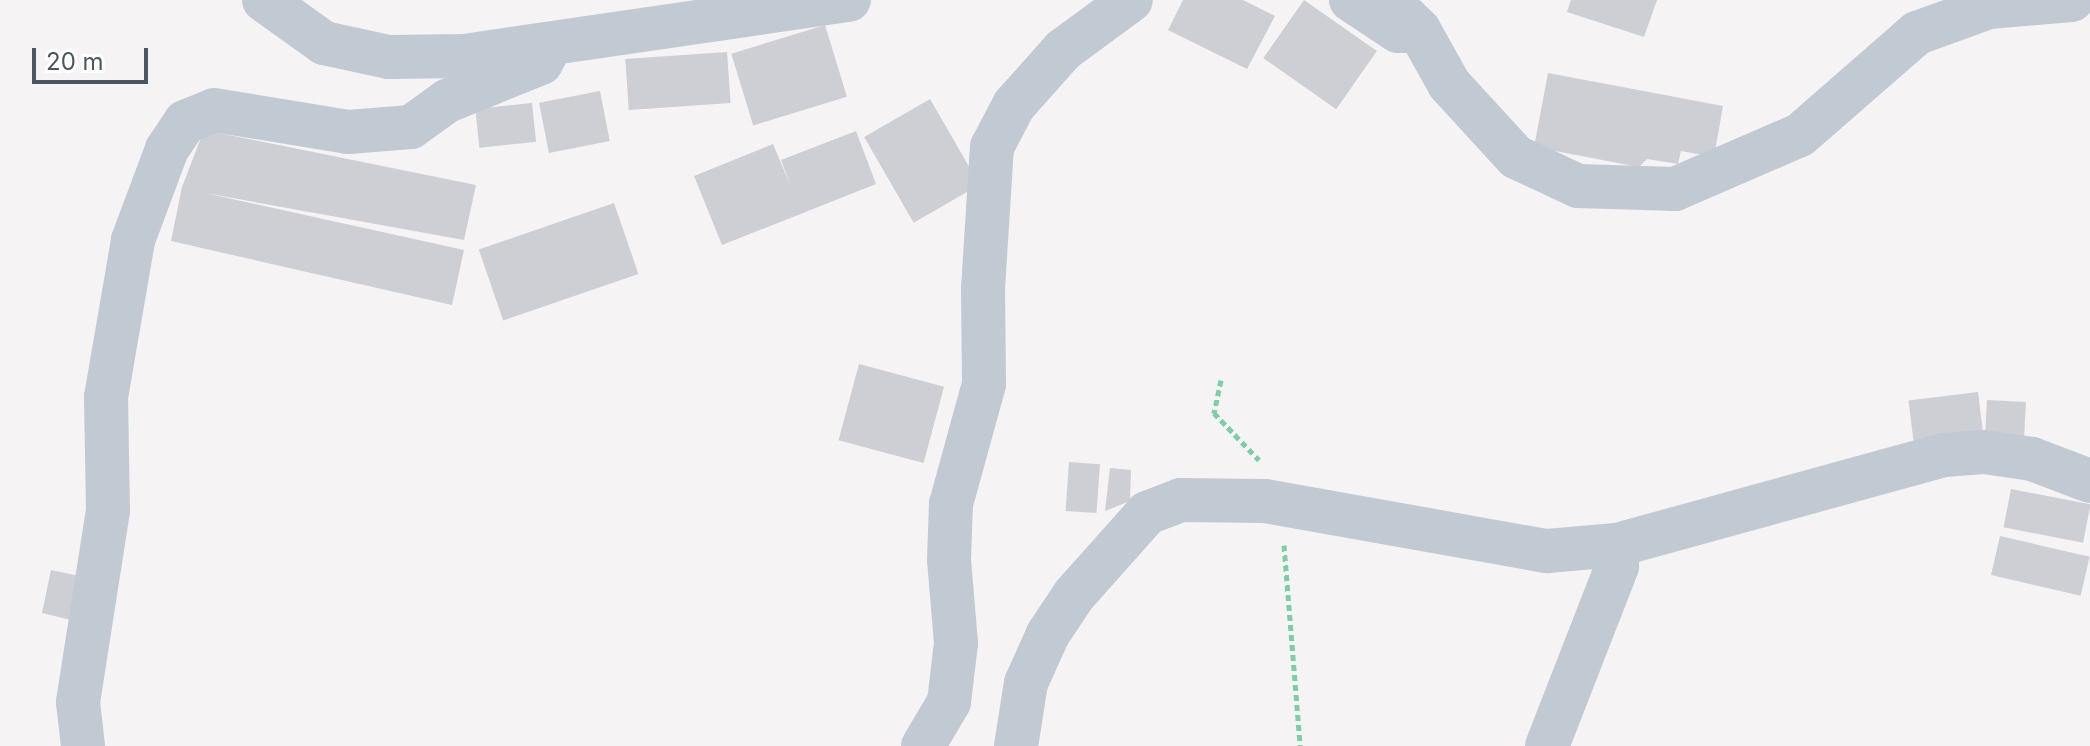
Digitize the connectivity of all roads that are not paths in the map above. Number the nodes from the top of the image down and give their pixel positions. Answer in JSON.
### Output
{"nodes":[{"id":1,"x":264,"y":0,"type":"edge"},
{"id":2,"x":849,"y":0,"type":"edge"},
{"id":3,"x":1131,"y":0,"type":"edge"},
{"id":4,"x":1351,"y":0,"type":"edge"},
{"id":5,"x":1388,"y":0,"type":"edge"},
{"id":6,"x":2072,"y":0,"type":"edge"},
{"id":7,"x":1419,"y":30,"type":"junction"},
{"id":8,"x":551,"y":44,"type":"junction"},
{"id":9,"x":2090,"y":481,"type":"edge"},
{"id":10,"x":1617,"y":545,"type":"junction"},
{"id":11,"x":83,"y":746,"type":"edge"},
{"id":12,"x":923,"y":746,"type":"edge"},
{"id":13,"x":1016,"y":746,"type":"edge"},
{"id":14,"x":1547,"y":746,"type":"edge"}],
"edges":[{"from":1,"to":8,"type":"street"},
{"from":2,"to":8,"type":"street"},
{"from":3,"to":12,"type":"street"},
{"from":4,"to":7,"type":"street"},
{"from":5,"to":7,"type":"street"},
{"from":6,"to":7,"type":"street"},
{"from":8,"to":11,"type":"street"},
{"from":9,"to":10,"type":"street"},
{"from":10,"to":13,"type":"street"},
{"from":10,"to":14,"type":"street"}]}
